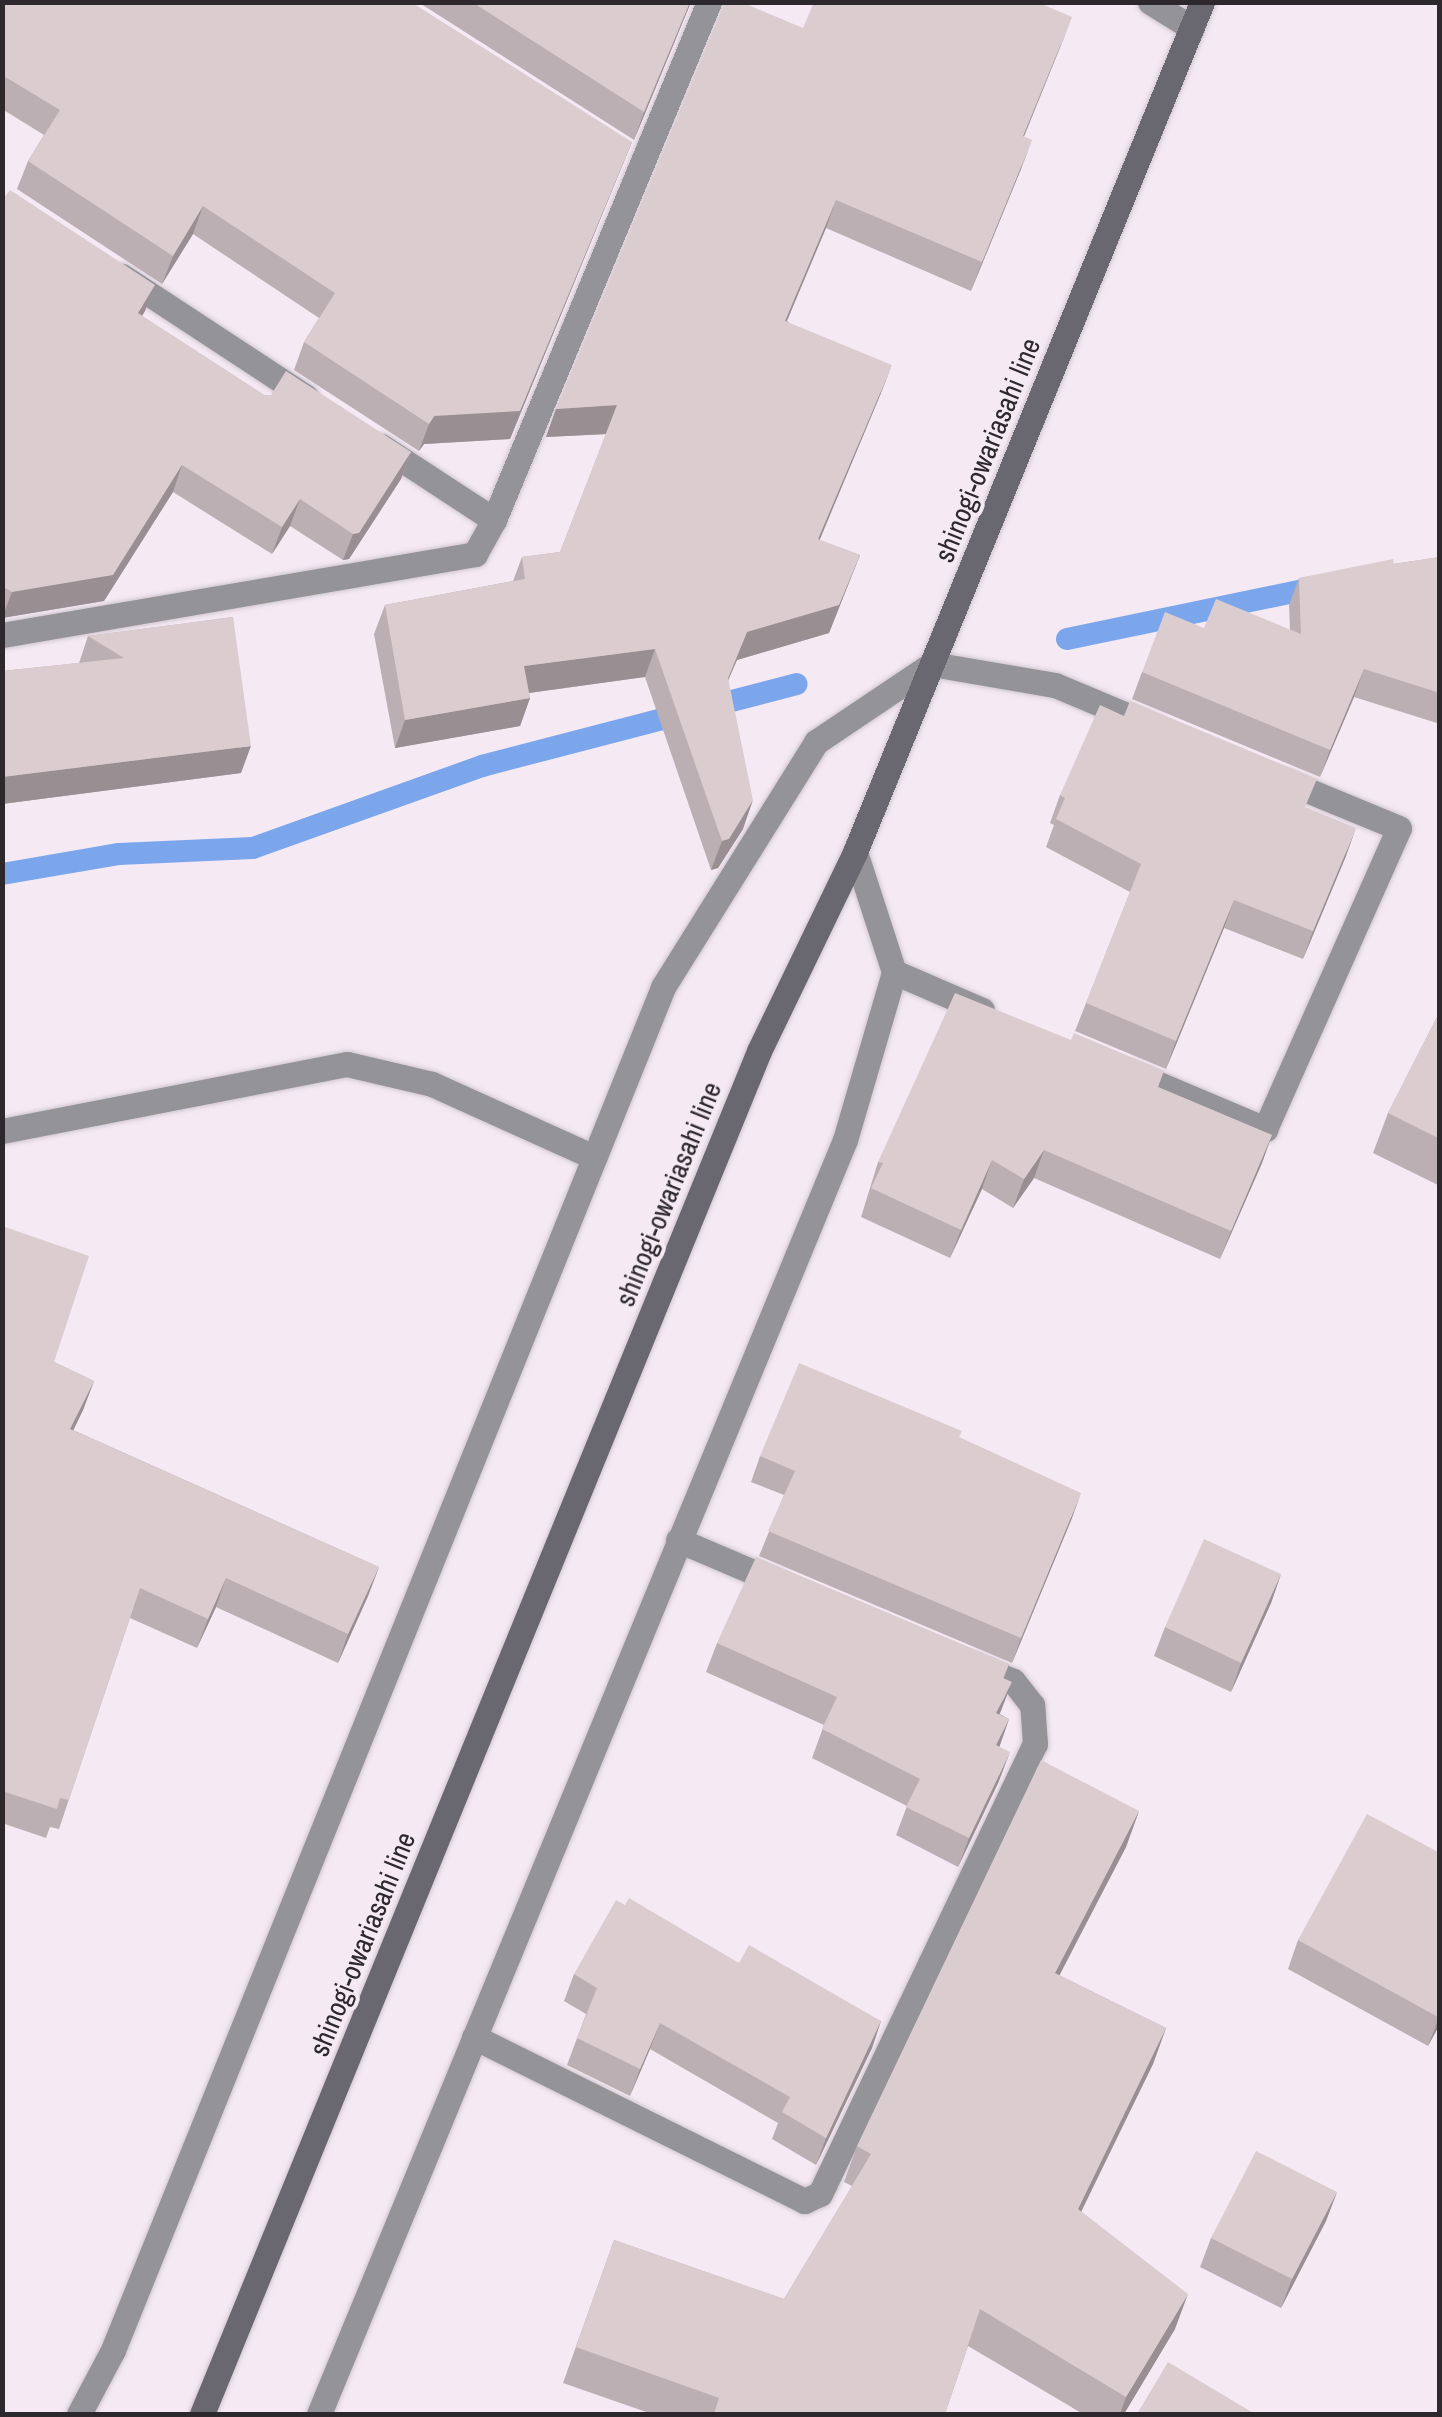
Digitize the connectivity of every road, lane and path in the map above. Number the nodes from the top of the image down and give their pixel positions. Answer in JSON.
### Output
{"nodes":[{"id":1,"x":709,"y":2,"type":"edge"},
{"id":2,"x":1150,"y":2,"type":"edge"},
{"id":3,"x":1202,"y":2,"type":"edge"},
{"id":4,"x":1192,"y":28,"type":"junction"},
{"id":5,"x":101,"y":262,"type":"edge"},
{"id":6,"x":330,"y":413,"type":"edge"},
{"id":7,"x":363,"y":434,"type":"edge"},
{"id":8,"x":494,"y":520,"type":"junction"},
{"id":9,"x":2,"y":634,"type":"edge"},
{"id":10,"x":932,"y":664,"type":"junction"},
{"id":11,"x":1181,"y":738,"type":"edge"},
{"id":12,"x":1254,"y":768,"type":"edge"},
{"id":13,"x":856,"y":852,"type":"junction"},
{"id":14,"x":894,"y":972,"type":"junction"},
{"id":15,"x":1000,"y":1017,"type":"edge"},
{"id":16,"x":1106,"y":1062,"type":"edge"},
{"id":17,"x":2,"y":1130,"type":"edge"},
{"id":18,"x":594,"y":1157,"type":"junction"},
{"id":19,"x":678,"y":1540,"type":"junction"},
{"id":20,"x":802,"y":1592,"type":"edge"},
{"id":21,"x":943,"y":1651,"type":"edge"},
{"id":22,"x":474,"y":2037,"type":"junction"},
{"id":23,"x":79,"y":2414,"type":"edge"},
{"id":24,"x":202,"y":2414,"type":"edge"},
{"id":25,"x":320,"y":2414,"type":"edge"}],
"edges":[{"from":1,"to":8,"type":"street"},
{"from":2,"to":4,"type":"street"},
{"from":3,"to":4,"type":"main road","name":"shinogi-owariasahi line"},
{"from":4,"to":10,"type":"main road","name":"shinogi-owariasahi line"},
{"from":5,"to":6,"type":"street"},
{"from":7,"to":8,"type":"street"},
{"from":8,"to":9,"type":"street"},
{"from":10,"to":11,"type":"street"},
{"from":10,"to":13,"type":"main road","name":"shinogi-owariasahi line"},
{"from":10,"to":18,"type":"street"},
{"from":12,"to":16,"type":"street"},
{"from":13,"to":14,"type":"street"},
{"from":13,"to":24,"type":"main road","name":"shinogi-owariasahi line"},
{"from":14,"to":15,"type":"street"},
{"from":14,"to":19,"type":"street"},
{"from":17,"to":18,"type":"street"},
{"from":18,"to":23,"type":"street"},
{"from":19,"to":20,"type":"street"},
{"from":19,"to":22,"type":"street"},
{"from":21,"to":22,"type":"street"},
{"from":22,"to":25,"type":"street"}]}
